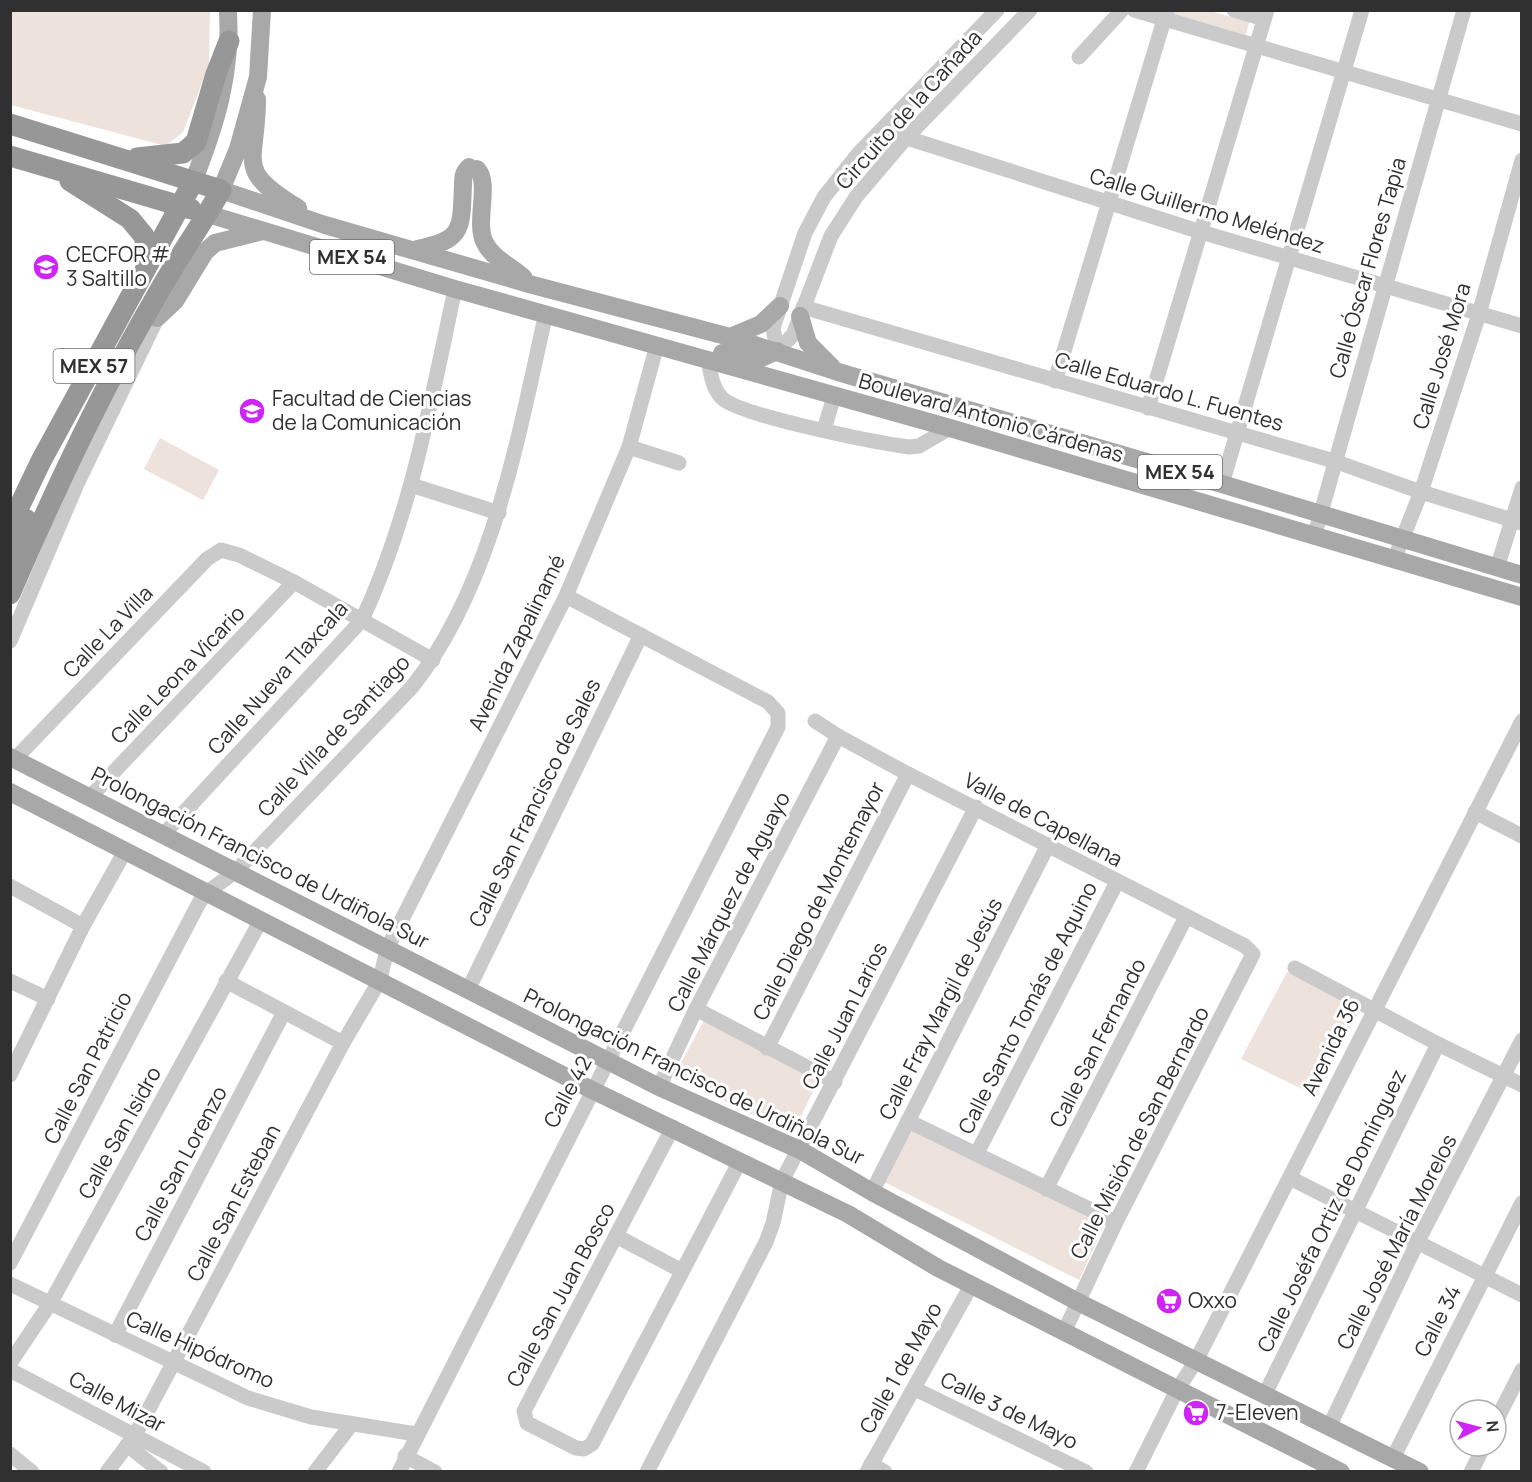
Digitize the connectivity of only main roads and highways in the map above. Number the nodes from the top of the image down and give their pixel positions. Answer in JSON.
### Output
{"nodes":[{"id":1,"x":262,"y":10,"type":"edge"},
{"id":2,"x":229,"y":21,"type":"edge"},
{"id":3,"x":258,"y":77,"type":"junction"},
{"id":4,"x":10,"y":124,"type":"edge"},
{"id":5,"x":10,"y":156,"type":"edge"},
{"id":6,"x":125,"y":159,"type":"junction"},
{"id":7,"x":53,"y":169,"type":"junction"},
{"id":8,"x":193,"y":182,"type":"junction"},
{"id":9,"x":221,"y":190,"type":"junction"},
{"id":10,"x":179,"y":205,"type":"junction"},
{"id":11,"x":208,"y":213,"type":"junction"},
{"id":12,"x":325,"y":225,"type":"junction"},
{"id":13,"x":264,"y":230,"type":"junction"},
{"id":14,"x":415,"y":249,"type":"junction"},
{"id":15,"x":149,"y":260,"type":"junction"},
{"id":16,"x":466,"y":265,"type":"junction"},
{"id":17,"x":415,"y":277,"type":"junction"},
{"id":18,"x":529,"y":284,"type":"junction"},
{"id":19,"x":496,"y":300,"type":"junction"},
{"id":20,"x":780,"y":306,"type":"road end"},
{"id":21,"x":801,"y":311,"type":"road end"},
{"id":22,"x":157,"y":318,"type":"road end"},
{"id":23,"x":730,"y":337,"type":"junction"},
{"id":24,"x":663,"y":346,"type":"junction"},
{"id":25,"x":777,"y":351,"type":"junction"},
{"id":26,"x":838,"y":372,"type":"junction"},
{"id":27,"x":841,"y":398,"type":"junction"},
{"id":28,"x":64,"y":423,"type":"junction"},
{"id":29,"x":10,"y":526,"type":"edge"},
{"id":30,"x":10,"y":555,"type":"edge"},
{"id":31,"x":1521,"y":575,"type":"edge"},
{"id":32,"x":10,"y":594,"type":"edge"},
{"id":33,"x":1521,"y":597,"type":"edge"},
{"id":34,"x":13,"y":758,"type":"edge"},
{"id":35,"x":10,"y":792,"type":"edge"},
{"id":36,"x":1341,"y":1472,"type":"edge"},
{"id":37,"x":1420,"y":1472,"type":"edge"}],
"edges":[{"from":1,"to":3,"type":"main road"},
{"from":2,"to":6,"type":"highway"},
{"from":2,"to":8,"type":"main road"},
{"from":3,"to":9,"type":"main road"},
{"from":3,"to":12,"type":"main road"},
{"from":4,"to":6,"type":"highway","number":"MEX 54"},
{"from":5,"to":7,"type":"highway","number":"MEX 54"},
{"from":6,"to":8,"type":"highway","number":"MEX 54"},
{"from":7,"to":10,"type":"highway","number":"MEX 54"},
{"from":7,"to":15,"type":"highway"},
{"from":8,"to":9,"type":"highway","number":"MEX 54"},
{"from":8,"to":10,"type":"highway","number":"MEX 57"},
{"from":9,"to":11,"type":"highway","number":"MEX 57"},
{"from":9,"to":12,"type":"main road","number":"MEX 54"},
{"from":10,"to":11,"type":"highway","number":"MEX 54"},
{"from":10,"to":15,"type":"highway","number":"MEX 57"},
{"from":11,"to":13,"type":"main road","number":"MEX 54"},
{"from":11,"to":32,"type":"highway","number":"MEX 57"},
{"from":12,"to":14,"type":"main road","number":"MEX 54"},
{"from":13,"to":17,"type":"main road","number":"MEX 54"},
{"from":13,"to":22,"type":"main road"},
{"from":14,"to":16,"type":"main road","number":"MEX 54"},
{"from":14,"to":18,"type":"main road"},
{"from":15,"to":28,"type":"highway","number":"MEX 57"},
{"from":16,"to":17,"type":"main road"},
{"from":16,"to":18,"type":"main road","number":"MEX 54"},
{"from":16,"to":19,"type":"main road"},
{"from":17,"to":19,"type":"main road","number":"MEX 54"},
{"from":18,"to":23,"type":"main road","number":"MEX 54"},
{"from":19,"to":24,"type":"main road","number":"MEX 54"},
{"from":20,"to":23,"type":"main road"},
{"from":21,"to":26,"type":"main road"},
{"from":23,"to":25,"type":"main road","number":"MEX 54"},
{"from":24,"to":25,"type":"main road"},
{"from":24,"to":27,"type":"main road","name":"Boulevard Antonio Cárdenas","number":"MEX 54"},
{"from":25,"to":26,"type":"main road","name":"Boulevard Antonio Cárdenas","number":"MEX 54"},
{"from":25,"to":27,"type":"main road"},
{"from":26,"to":31,"type":"main road","name":"Boulevard Antonio Cárdenas","number":"MEX 54"},
{"from":27,"to":33,"type":"main road","name":"Boulevard Antonio Cárdenas","number":"MEX 54"},
{"from":28,"to":29,"type":"highway","number":"MEX 57"},
{"from":28,"to":30,"type":"highway"},
{"from":34,"to":37,"type":"main road","name":"Prolongación Francisco de Urdiñola Sur"},
{"from":35,"to":36,"type":"main road"}]}
